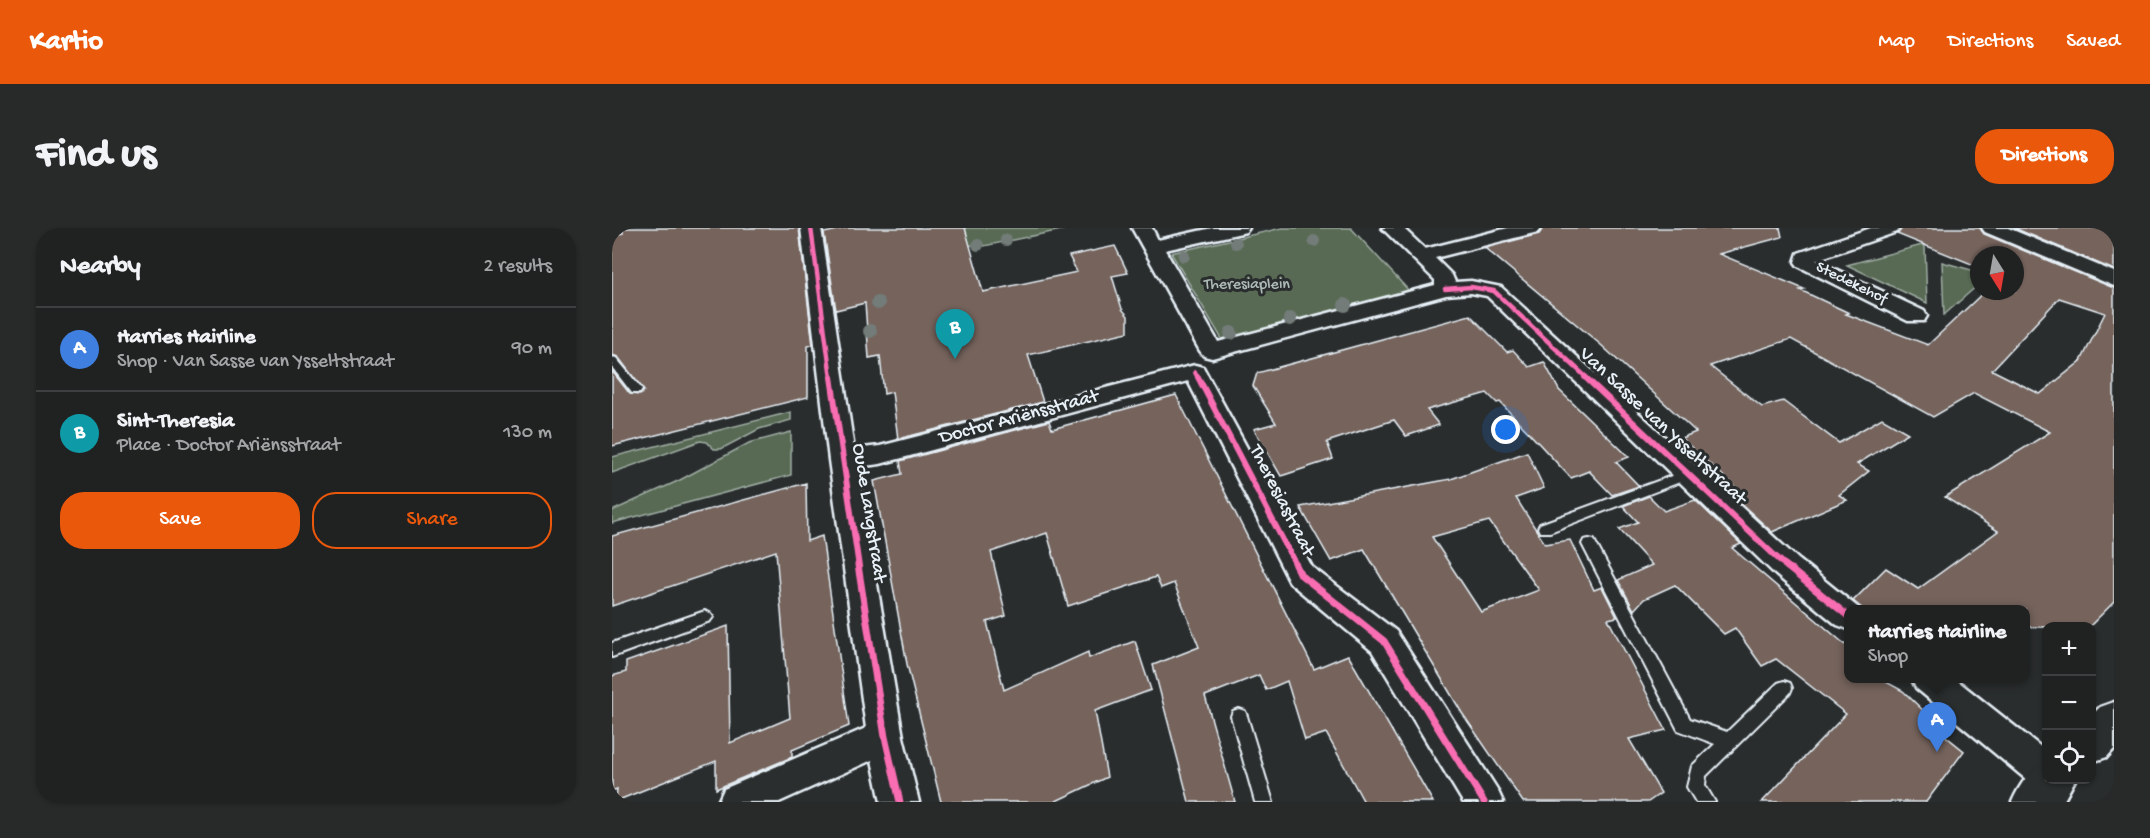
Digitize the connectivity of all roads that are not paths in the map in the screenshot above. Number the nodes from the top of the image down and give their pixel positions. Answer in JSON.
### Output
{"nodes":[{"id":1,"x":811,"y":228,"type":"edge"},
{"id":2,"x":1239,"y":228,"type":"edge"},
{"id":3,"x":1392,"y":228,"type":"edge"},
{"id":4,"x":1531,"y":228,"type":"edge"},
{"id":5,"x":1890,"y":228,"type":"edge"},
{"id":6,"x":1992,"y":228,"type":"edge"},
{"id":7,"x":1147,"y":237,"type":"edge"},
{"id":8,"x":1420,"y":256,"type":"junction"},
{"id":9,"x":2114,"y":280,"type":"edge"},
{"id":10,"x":1445,"y":289,"type":"junction"},
{"id":11,"x":1916,"y":316,"type":"dead end"},
{"id":12,"x":612,"y":360,"type":"edge"},
{"id":13,"x":1204,"y":361,"type":"junction"},
{"id":14,"x":636,"y":390,"type":"dead end"},
{"id":15,"x":842,"y":460,"type":"junction"},
{"id":16,"x":1688,"y":474,"type":"junction"},
{"id":17,"x":1545,"y":528,"type":"dead end"},
{"id":18,"x":1589,"y":544,"type":"dead end"},
{"id":19,"x":1844,"y":613,"type":"edge"},
{"id":20,"x":705,"y":617,"type":"dead end"},
{"id":21,"x":612,"y":650,"type":"edge"},
{"id":22,"x":1934,"y":683,"type":"edge"},
{"id":23,"x":1784,"y":688,"type":"dead end"},
{"id":24,"x":1239,"y":716,"type":"dead end"},
{"id":25,"x":2114,"y":720,"type":"edge"},
{"id":26,"x":885,"y":737,"type":"junction"},
{"id":27,"x":2096,"y":738,"type":"edge"},
{"id":28,"x":1730,"y":741,"type":"junction"},
{"id":29,"x":2042,"y":770,"type":"edge"},
{"id":30,"x":2050,"y":784,"type":"edge"},
{"id":31,"x":737,"y":802,"type":"edge"},
{"id":32,"x":900,"y":802,"type":"edge"},
{"id":33,"x":1264,"y":802,"type":"edge"},
{"id":34,"x":1484,"y":802,"type":"edge"},
{"id":35,"x":1706,"y":802,"type":"edge"},
{"id":36,"x":2034,"y":802,"type":"edge"}],
"edges":[{"from":1,"to":15,"type":"street","name":"Oude Langstraat"},
{"from":2,"to":7,"type":"street"},
{"from":3,"to":8,"type":"street"},
{"from":4,"to":8,"type":"street"},
{"from":5,"to":11,"type":"street","name":"Stedekehof"},
{"from":6,"to":9,"type":"street"},
{"from":7,"to":13,"type":"street"},
{"from":8,"to":10,"type":"street"},
{"from":10,"to":13,"type":"street"},
{"from":10,"to":16,"type":"street","name":"Van Sasse van Ysseltstraat"},
{"from":12,"to":14,"type":"lane"},
{"from":13,"to":15,"type":"street","name":"Doctor Ariënsstraat"},
{"from":13,"to":34,"type":"street","name":"Theresiastraat"},
{"from":15,"to":26,"type":"street","name":"Oude Langstraat"},
{"from":16,"to":17,"type":"lane"},
{"from":16,"to":19,"type":"street","name":"Van Sasse van Ysseltstraat"},
{"from":18,"to":28,"type":"lane"},
{"from":20,"to":21,"type":"lane"},
{"from":22,"to":29,"type":"street"},
{"from":23,"to":28,"type":"lane"},
{"from":24,"to":33,"type":"lane"},
{"from":25,"to":27,"type":"street"},
{"from":26,"to":31,"type":"street"},
{"from":26,"to":32,"type":"street","name":"Oude Langstraat"},
{"from":28,"to":35,"type":"lane"},
{"from":30,"to":36,"type":"street"}]}
